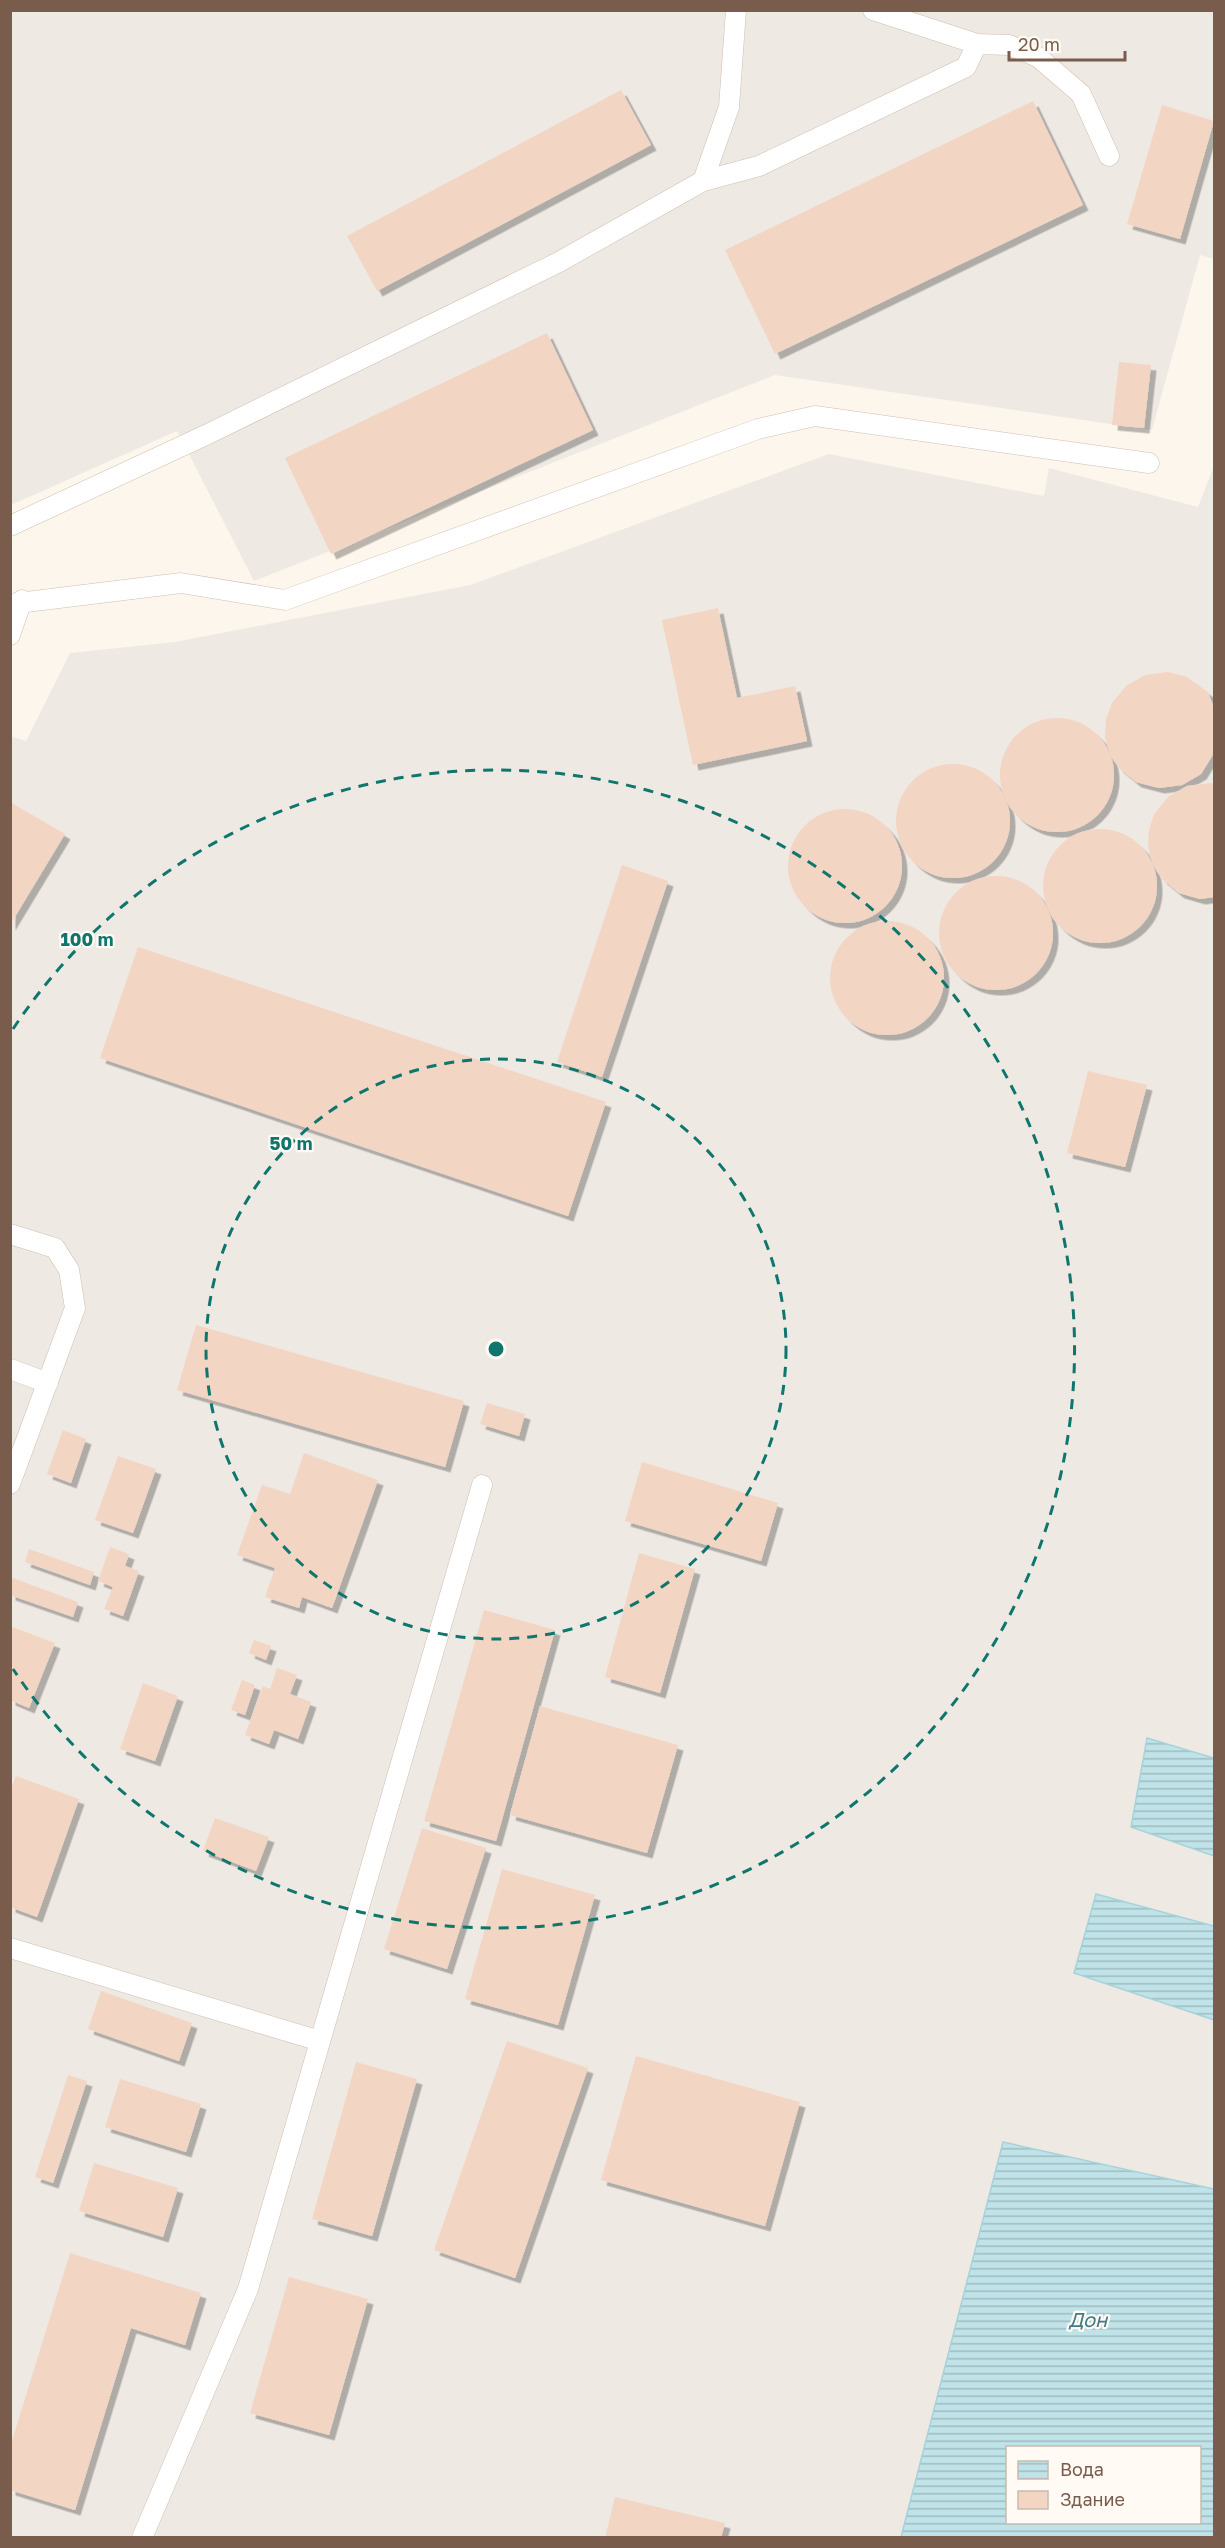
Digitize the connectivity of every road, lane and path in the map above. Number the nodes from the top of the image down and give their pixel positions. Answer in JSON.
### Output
{"nodes":[{"id":1,"x":736,"y":10,"type":"edge"},
{"id":2,"x":873,"y":10,"type":"edge"},
{"id":3,"x":977,"y":44,"type":"junction"},
{"id":4,"x":1109,"y":156,"type":"dead end"},
{"id":5,"x":703,"y":181,"type":"junction"},
{"id":6,"x":1149,"y":463,"type":"dead end"},
{"id":7,"x":10,"y":526,"type":"edge"},
{"id":8,"x":16,"y":602,"type":"edge"},
{"id":9,"x":10,"y":635,"type":"edge"},
{"id":10,"x":10,"y":1234,"type":"edge"},
{"id":11,"x":10,"y":1369,"type":"edge"},
{"id":12,"x":48,"y":1383,"type":"junction"},
{"id":13,"x":10,"y":1484,"type":"edge"},
{"id":14,"x":482,"y":1485,"type":"dead end"},
{"id":15,"x":10,"y":1948,"type":"edge"},
{"id":16,"x":320,"y":2042,"type":"junction"},
{"id":17,"x":142,"y":2538,"type":"edge"}],
"edges":[{"from":1,"to":5,"type":"lane"},
{"from":2,"to":3,"type":"lane"},
{"from":3,"to":4,"type":"lane"},
{"from":3,"to":5,"type":"lane"},
{"from":5,"to":7,"type":"lane"},
{"from":6,"to":8,"type":"lane"},
{"from":8,"to":9,"type":"lane"},
{"from":10,"to":12,"type":"lane"},
{"from":11,"to":12,"type":"lane"},
{"from":12,"to":13,"type":"lane"},
{"from":14,"to":16,"type":"lane"},
{"from":15,"to":16,"type":"lane"},
{"from":16,"to":17,"type":"lane"}]}
